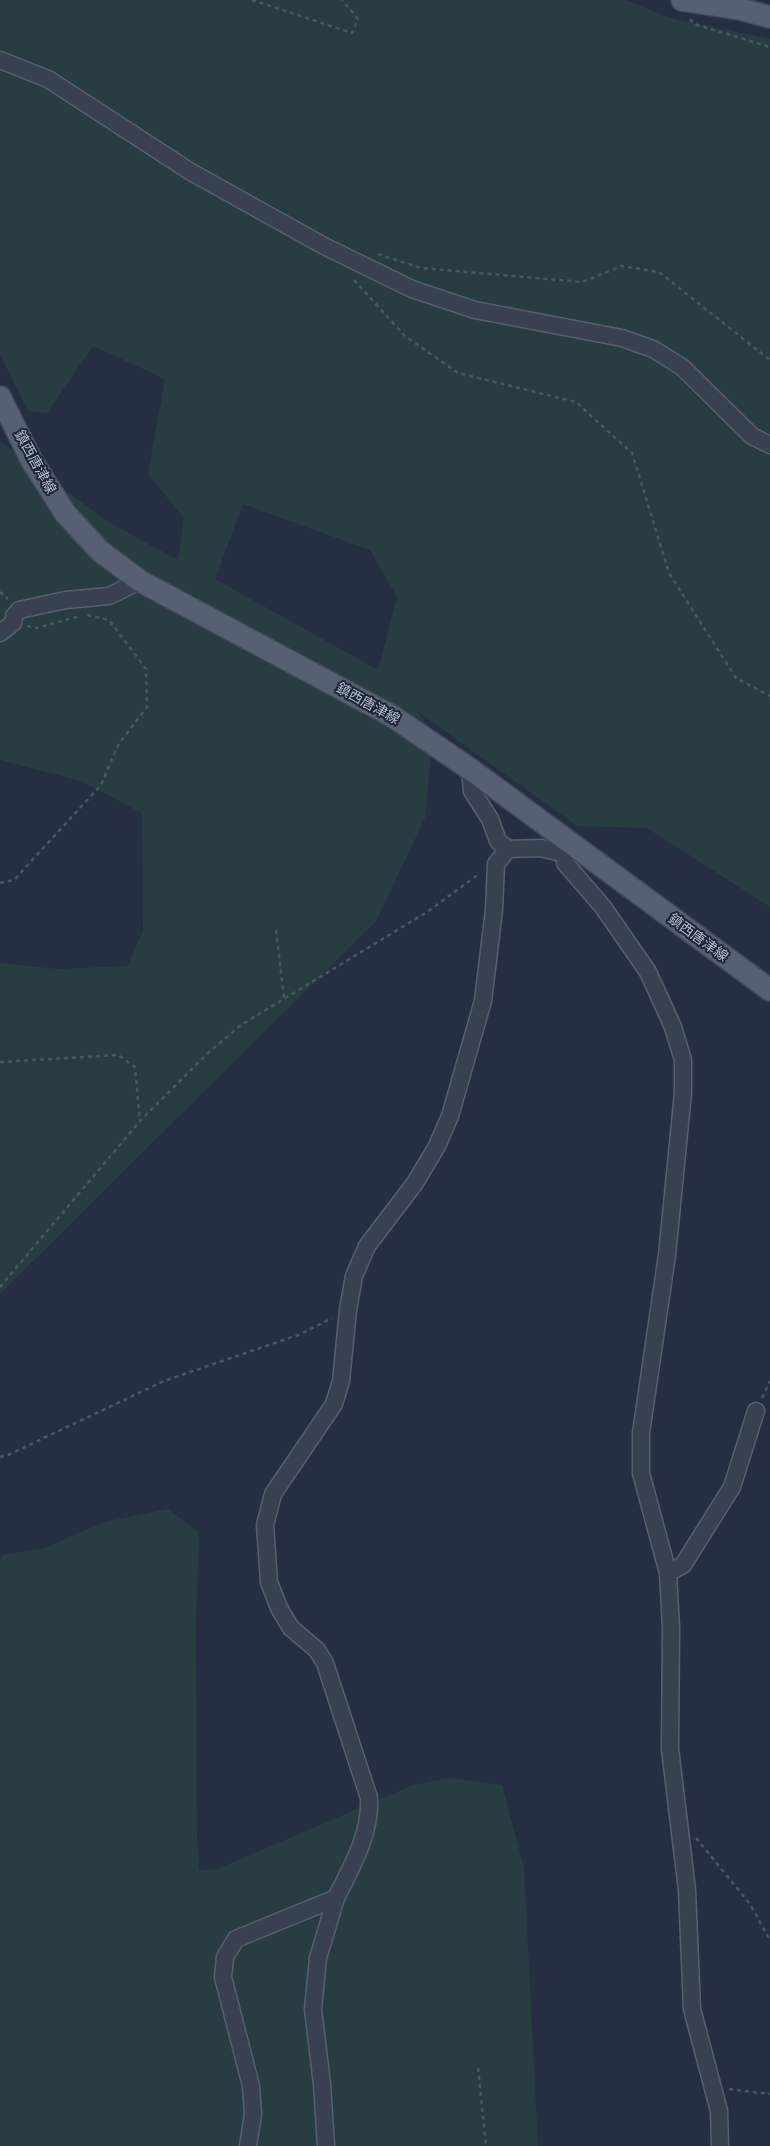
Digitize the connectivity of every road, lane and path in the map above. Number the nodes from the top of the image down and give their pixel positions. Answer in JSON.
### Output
{"nodes":[{"id":1,"x":252,"y":0,"type":"edge"},
{"id":2,"x":342,"y":0,"type":"edge"},
{"id":3,"x":686,"y":9,"type":"edge"},
{"id":4,"x":770,"y":16,"type":"edge"},
{"id":5,"x":770,"y":47,"type":"edge"},
{"id":6,"x":0,"y":60,"type":"edge"},
{"id":7,"x":376,"y":253,"type":"dead end"},
{"id":8,"x":349,"y":274,"type":"dead end"},
{"id":9,"x":770,"y":360,"type":"edge"},
{"id":10,"x":0,"y":397,"type":"edge"},
{"id":11,"x":770,"y":444,"type":"edge"},
{"id":12,"x":140,"y":581,"type":"junction"},
{"id":13,"x":13,"y":623,"type":"junction"},
{"id":14,"x":0,"y":633,"type":"edge"},
{"id":15,"x":770,"y":696,"type":"edge"},
{"id":16,"x":470,"y":769,"type":"junction"},
{"id":17,"x":508,"y":848,"type":"junction"},
{"id":18,"x":569,"y":849,"type":"junction"},
{"id":19,"x":496,"y":864,"type":"junction"},
{"id":20,"x":0,"y":883,"type":"edge"},
{"id":21,"x":276,"y":930,"type":"dead end"},
{"id":22,"x":770,"y":990,"type":"edge"},
{"id":23,"x":284,"y":998,"type":"junction"},
{"id":24,"x":0,"y":1062,"type":"edge"},
{"id":25,"x":140,"y":1120,"type":"junction"},
{"id":26,"x":0,"y":1287,"type":"edge"},
{"id":27,"x":348,"y":1310,"type":"junction"},
{"id":28,"x":756,"y":1411,"type":"dead end"},
{"id":29,"x":0,"y":1457,"type":"edge"},
{"id":30,"x":668,"y":1574,"type":"junction"},
{"id":31,"x":696,"y":1838,"type":"dead end"},
{"id":32,"x":336,"y":1898,"type":"junction"},
{"id":33,"x":770,"y":1940,"type":"edge"},
{"id":34,"x":478,"y":2068,"type":"dead end"},
{"id":35,"x":713,"y":2088,"type":"junction"},
{"id":36,"x":770,"y":2094,"type":"edge"},
{"id":37,"x":248,"y":2146,"type":"edge"},
{"id":38,"x":326,"y":2146,"type":"edge"},
{"id":39,"x":486,"y":2146,"type":"edge"},
{"id":40,"x":720,"y":2146,"type":"edge"}],
"edges":[{"from":1,"to":2,"type":"path"},
{"from":3,"to":4,"type":"main road"},
{"from":3,"to":5,"type":"path"},
{"from":6,"to":11,"type":"street"},
{"from":7,"to":9,"type":"path"},
{"from":8,"to":15,"type":"path"},
{"from":10,"to":12,"type":"main road","name":"鎮西唐津線"},
{"from":12,"to":13,"type":"street"},
{"from":12,"to":16,"type":"main road","name":"鎮西唐津線"},
{"from":13,"to":14,"type":"street"},
{"from":13,"to":20,"type":"path"},
{"from":16,"to":17,"type":"street"},
{"from":16,"to":18,"type":"main road","name":"鎮西唐津線"},
{"from":17,"to":18,"type":"street"},
{"from":17,"to":19,"type":"street"},
{"from":18,"to":22,"type":"main road","name":"鎮西唐津線"},
{"from":18,"to":30,"type":"street"},
{"from":19,"to":23,"type":"path"},
{"from":19,"to":27,"type":"street"},
{"from":21,"to":23,"type":"path"},
{"from":23,"to":25,"type":"path"},
{"from":24,"to":25,"type":"path"},
{"from":25,"to":26,"type":"path"},
{"from":27,"to":29,"type":"path"},
{"from":27,"to":32,"type":"street"},
{"from":28,"to":30,"type":"street"},
{"from":30,"to":35,"type":"street"},
{"from":31,"to":33,"type":"path"},
{"from":32,"to":37,"type":"street"},
{"from":32,"to":38,"type":"street"},
{"from":34,"to":39,"type":"path"},
{"from":35,"to":36,"type":"path"},
{"from":35,"to":40,"type":"street"}]}
